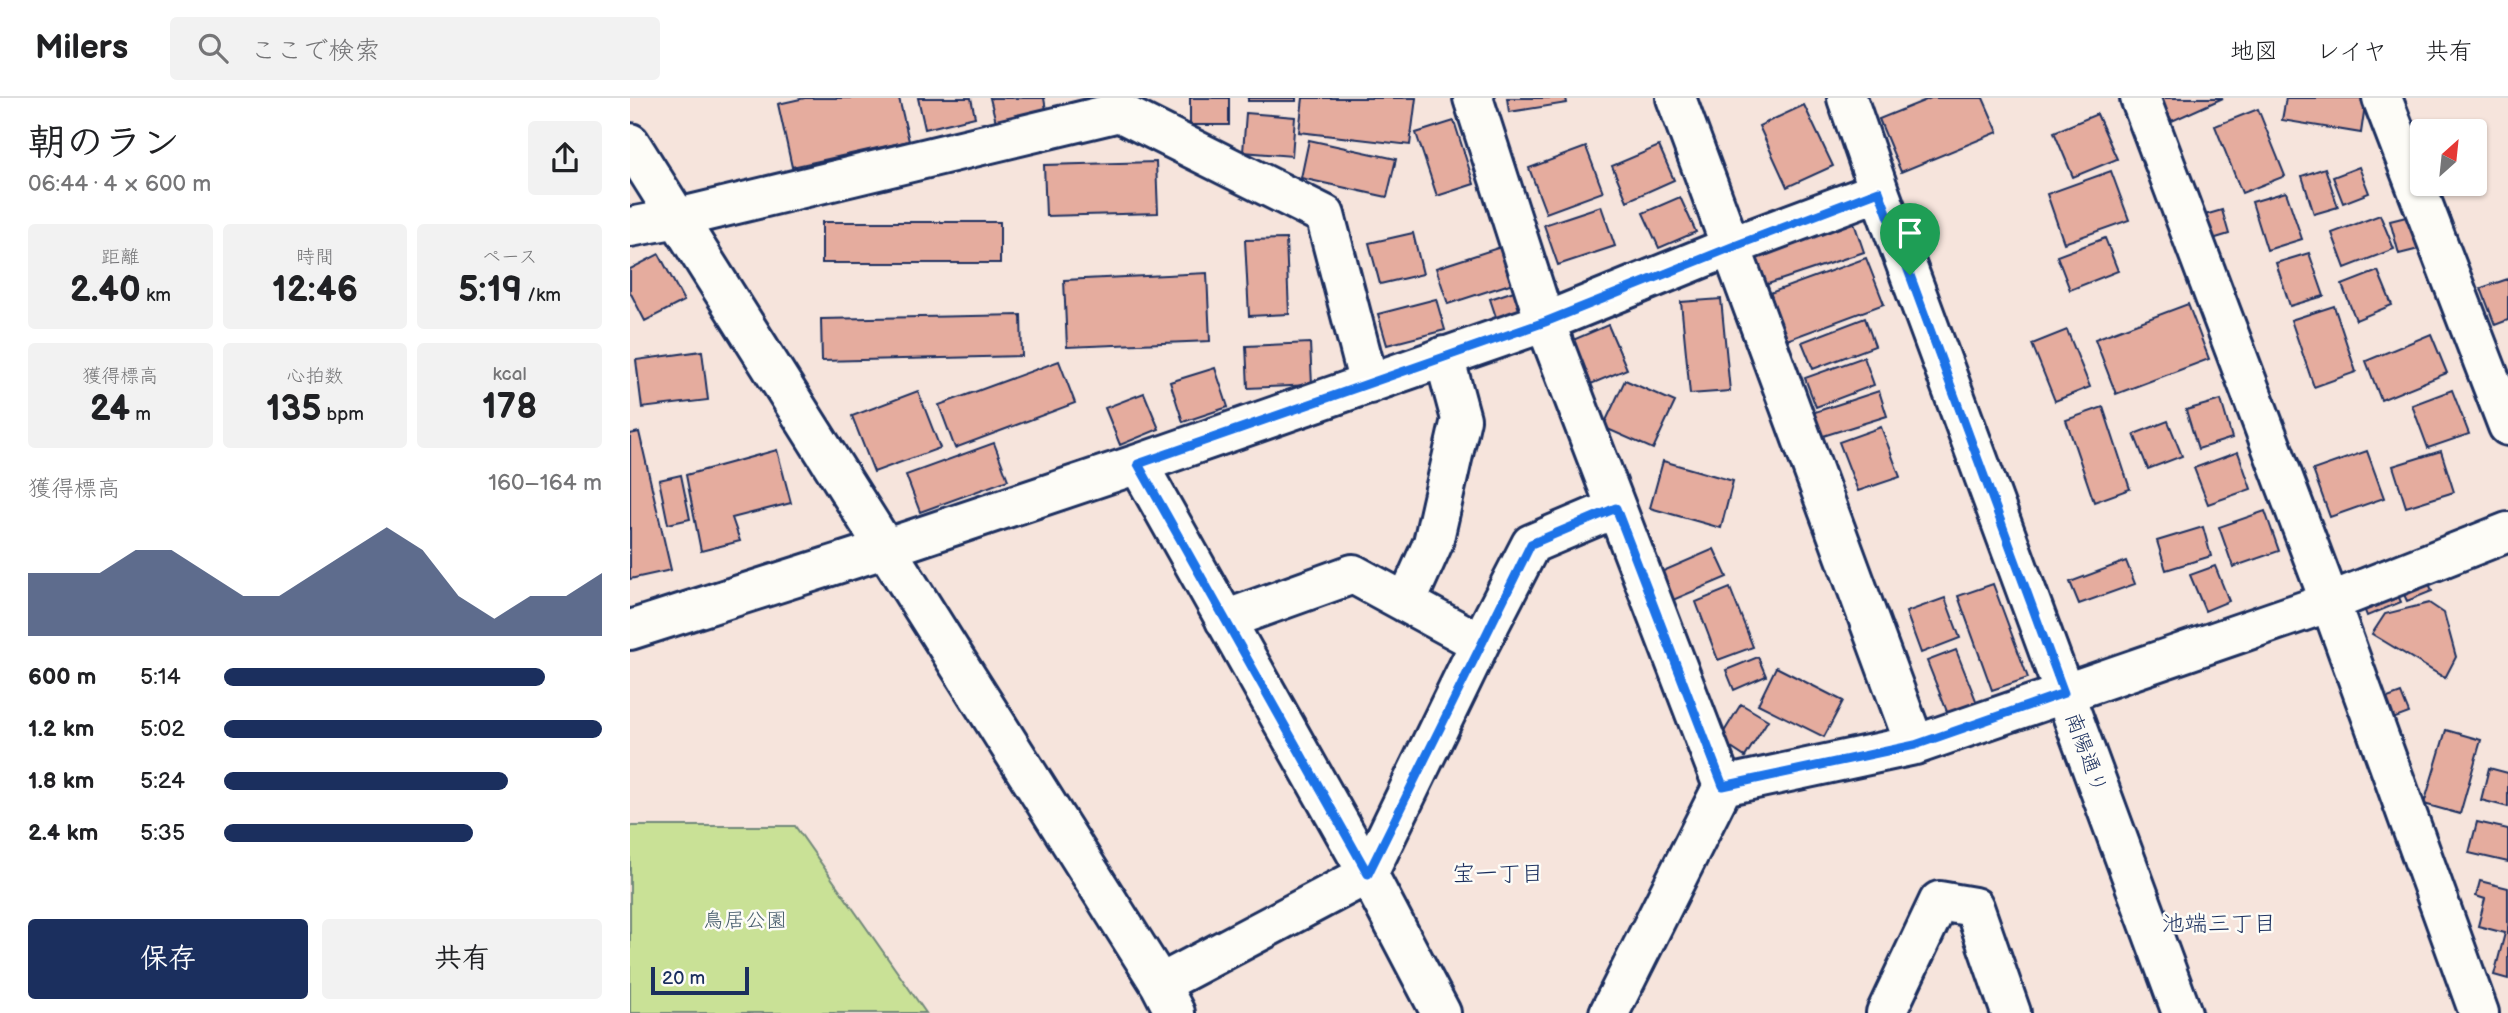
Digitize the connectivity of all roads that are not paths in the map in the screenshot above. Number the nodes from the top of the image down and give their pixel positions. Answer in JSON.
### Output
{"nodes":[{"id":1,"x":1473,"y":98,"type":"edge"},
{"id":2,"x":1676,"y":98,"type":"edge"},
{"id":3,"x":1847,"y":98,"type":"edge"},
{"id":4,"x":2140,"y":98,"type":"edge"},
{"id":5,"x":2382,"y":98,"type":"edge"},
{"id":6,"x":1119,"y":105,"type":"edge"},
{"id":7,"x":630,"y":143,"type":"edge"},
{"id":8,"x":1879,"y":191,"type":"junction"},
{"id":9,"x":678,"y":218,"type":"junction"},
{"id":10,"x":630,"y":227,"type":"edge"},
{"id":11,"x":1732,"y":247,"type":"junction"},
{"id":12,"x":1545,"y":322,"type":"junction"},
{"id":13,"x":1444,"y":356,"type":"junction"},
{"id":14,"x":1369,"y":384,"type":"junction"},
{"id":15,"x":2508,"y":426,"type":"edge"},
{"id":16,"x":1138,"y":464,"type":"junction"},
{"id":17,"x":1616,"y":508,"type":"junction"},
{"id":18,"x":2508,"y":532,"type":"edge"},
{"id":19,"x":887,"y":548,"type":"junction"},
{"id":20,"x":2330,"y":602,"type":"junction"},
{"id":21,"x":1406,"y":603,"type":"junction"},
{"id":22,"x":1226,"y":620,"type":"junction"},
{"id":23,"x":630,"y":630,"type":"edge"},
{"id":24,"x":1480,"y":643,"type":"junction"},
{"id":25,"x":2064,"y":693,"type":"junction"},
{"id":26,"x":1915,"y":745,"type":"junction"},
{"id":27,"x":1723,"y":786,"type":"junction"},
{"id":28,"x":1368,"y":874,"type":"junction"},
{"id":29,"x":1168,"y":998,"type":"edge"},
{"id":30,"x":1441,"y":1013,"type":"edge"},
{"id":31,"x":1608,"y":1013,"type":"edge"},
{"id":32,"x":1886,"y":1013,"type":"edge"},
{"id":33,"x":2011,"y":1013,"type":"edge"},
{"id":34,"x":2182,"y":1013,"type":"edge"},
{"id":35,"x":2479,"y":1013,"type":"edge"}],
"edges":[{"from":1,"to":12,"type":"street"},
{"from":2,"to":11,"type":"street"},
{"from":3,"to":8,"type":"street","name":"南陽通り"},
{"from":4,"to":20,"type":"street"},
{"from":5,"to":15,"type":"street"},
{"from":6,"to":9,"type":"street"},
{"from":6,"to":14,"type":"street"},
{"from":7,"to":9,"type":"street"},
{"from":8,"to":11,"type":"street"},
{"from":8,"to":25,"type":"street","name":"南陽通り"},
{"from":9,"to":10,"type":"street"},
{"from":9,"to":19,"type":"street"},
{"from":11,"to":12,"type":"street"},
{"from":11,"to":26,"type":"street"},
{"from":12,"to":13,"type":"street"},
{"from":12,"to":17,"type":"street"},
{"from":13,"to":14,"type":"street"},
{"from":13,"to":21,"type":"street"},
{"from":14,"to":16,"type":"street"},
{"from":16,"to":19,"type":"street"},
{"from":16,"to":22,"type":"street"},
{"from":17,"to":24,"type":"street"},
{"from":17,"to":27,"type":"street"},
{"from":18,"to":20,"type":"street"},
{"from":19,"to":23,"type":"street"},
{"from":19,"to":29,"type":"street"},
{"from":20,"to":25,"type":"street"},
{"from":20,"to":35,"type":"street"},
{"from":21,"to":22,"type":"street"},
{"from":21,"to":24,"type":"street"},
{"from":22,"to":28,"type":"street"},
{"from":24,"to":28,"type":"street"},
{"from":25,"to":26,"type":"street"},
{"from":25,"to":34,"type":"street","name":"南陽通り"},
{"from":26,"to":27,"type":"street"},
{"from":27,"to":31,"type":"street"},
{"from":28,"to":29,"type":"street"},
{"from":28,"to":30,"type":"street"},
{"from":32,"to":33,"type":"street"}]}
